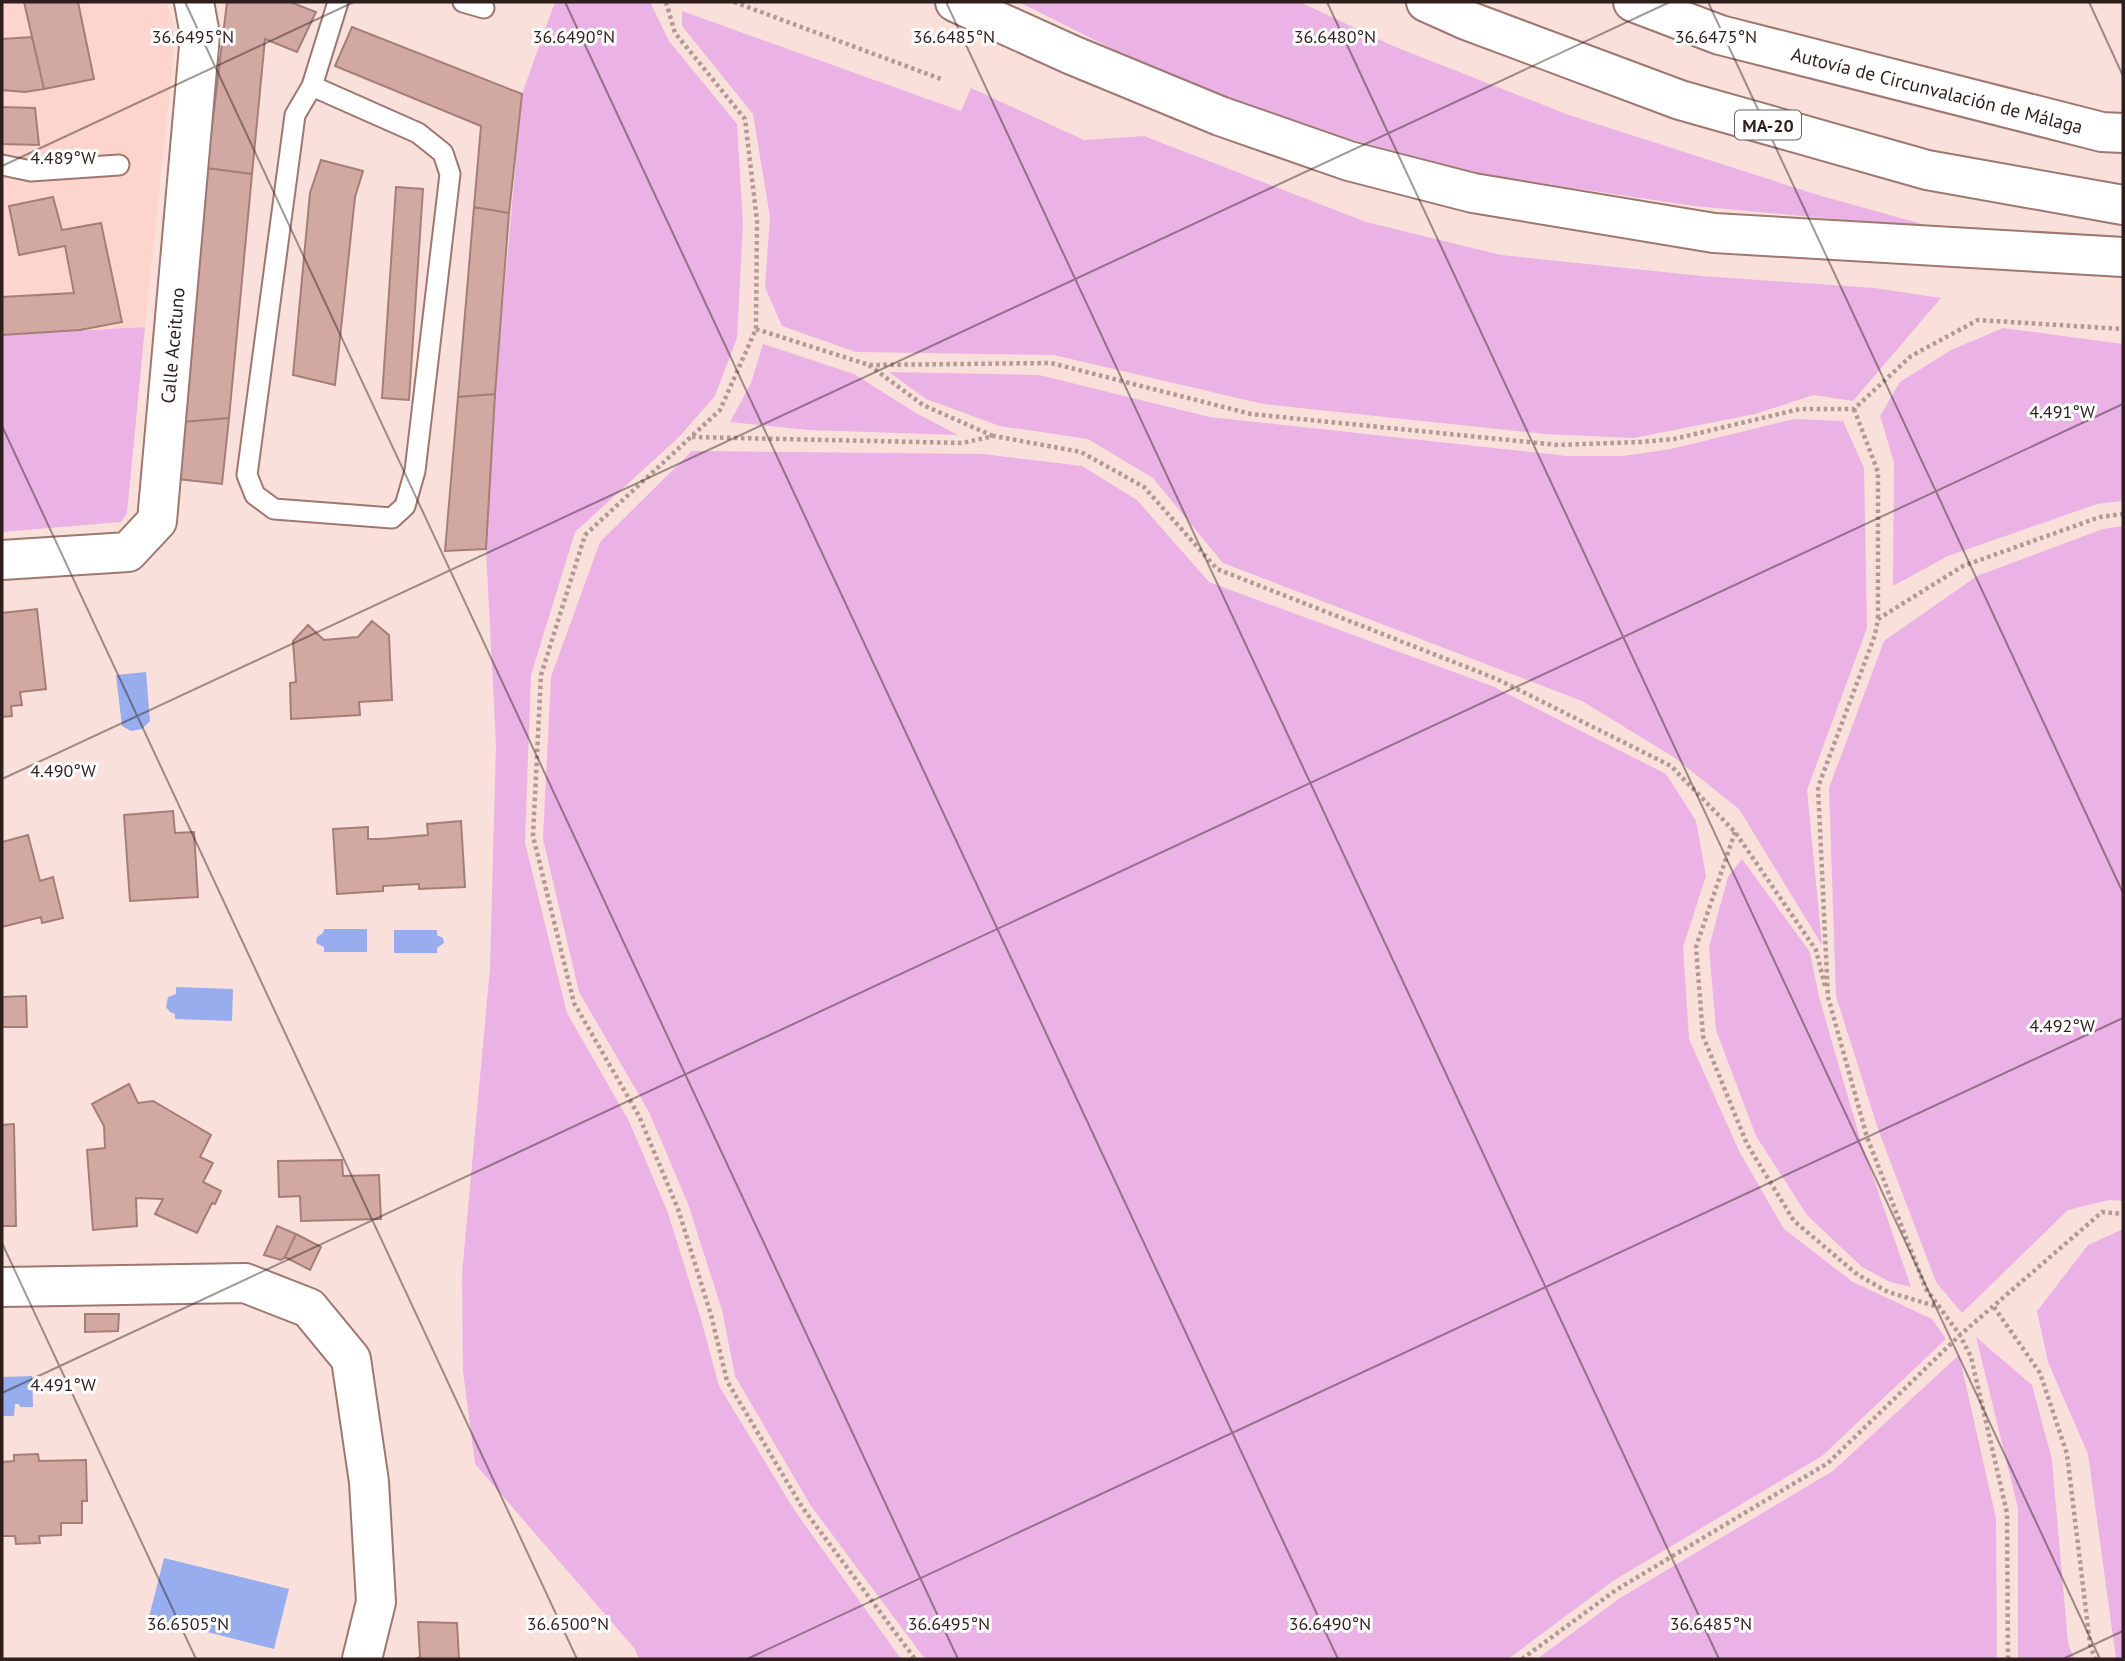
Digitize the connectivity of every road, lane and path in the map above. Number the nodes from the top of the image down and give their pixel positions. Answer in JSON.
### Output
{"nodes":[{"id":1,"x":194,"y":2,"type":"edge"},
{"id":2,"x":338,"y":2,"type":"edge"},
{"id":3,"x":463,"y":2,"type":"edge"},
{"id":4,"x":666,"y":2,"type":"edge"},
{"id":5,"x":734,"y":2,"type":"edge"},
{"id":6,"x":955,"y":2,"type":"edge"},
{"id":7,"x":1426,"y":2,"type":"edge"},
{"id":8,"x":1633,"y":2,"type":"edge"},
{"id":9,"x":484,"y":8,"type":"dead end"},
{"id":10,"x":941,"y":79,"type":"dead end"},
{"id":11,"x":312,"y":86,"type":"junction"},
{"id":12,"x":2123,"y":133,"type":"edge"},
{"id":13,"x":2,"y":165,"type":"edge"},
{"id":14,"x":119,"y":165,"type":"dead end"},
{"id":15,"x":2123,"y":205,"type":"edge"},
{"id":16,"x":2123,"y":257,"type":"edge"},
{"id":17,"x":756,"y":330,"type":"junction"},
{"id":18,"x":2123,"y":330,"type":"edge"},
{"id":19,"x":869,"y":365,"type":"junction"},
{"id":20,"x":1854,"y":409,"type":"junction"},
{"id":21,"x":994,"y":436,"type":"junction"},
{"id":22,"x":692,"y":437,"type":"junction"},
{"id":23,"x":2123,"y":513,"type":"edge"},
{"id":24,"x":2,"y":560,"type":"edge"},
{"id":25,"x":1878,"y":619,"type":"junction"},
{"id":26,"x":1735,"y":832,"type":"junction"},
{"id":27,"x":1828,"y":997,"type":"junction"},
{"id":28,"x":2123,"y":1214,"type":"edge"},
{"id":29,"x":2,"y":1287,"type":"edge"},
{"id":30,"x":1940,"y":1307,"type":"junction"},
{"id":31,"x":1993,"y":1307,"type":"junction"},
{"id":32,"x":1960,"y":1335,"type":"junction"},
{"id":33,"x":362,"y":1659,"type":"edge"},
{"id":34,"x":915,"y":1659,"type":"edge"},
{"id":35,"x":1522,"y":1659,"type":"edge"},
{"id":36,"x":2008,"y":1659,"type":"edge"},
{"id":37,"x":2095,"y":1659,"type":"edge"}],
"edges":[{"from":1,"to":24,"type":"main road","name":"Calle Aceituno"},
{"from":2,"to":11,"type":"lane"},
{"from":3,"to":9,"type":"lane"},
{"from":4,"to":17,"type":"path"},
{"from":5,"to":10,"type":"path"},
{"from":6,"to":16,"type":"main road"},
{"from":7,"to":15,"type":"main road","number":"MA-20"},
{"from":8,"to":12,"type":"main road","name":"Autovía de Circunvalación de Málaga"},
{"from":11,"to":11,"type":"lane"},
{"from":13,"to":14,"type":"lane"},
{"from":17,"to":19,"type":"path"},
{"from":17,"to":22,"type":"path"},
{"from":18,"to":20,"type":"path"},
{"from":19,"to":20,"type":"path"},
{"from":19,"to":21,"type":"path"},
{"from":20,"to":25,"type":"path"},
{"from":21,"to":22,"type":"path"},
{"from":21,"to":26,"type":"path"},
{"from":22,"to":34,"type":"path"},
{"from":23,"to":25,"type":"path"},
{"from":25,"to":27,"type":"path"},
{"from":26,"to":27,"type":"path"},
{"from":26,"to":30,"type":"path"},
{"from":27,"to":30,"type":"path"},
{"from":28,"to":31,"type":"path"},
{"from":29,"to":33,"type":"main road"},
{"from":30,"to":32,"type":"path"},
{"from":31,"to":32,"type":"path"},
{"from":31,"to":37,"type":"path"},
{"from":32,"to":35,"type":"path"},
{"from":32,"to":36,"type":"path"}]}
